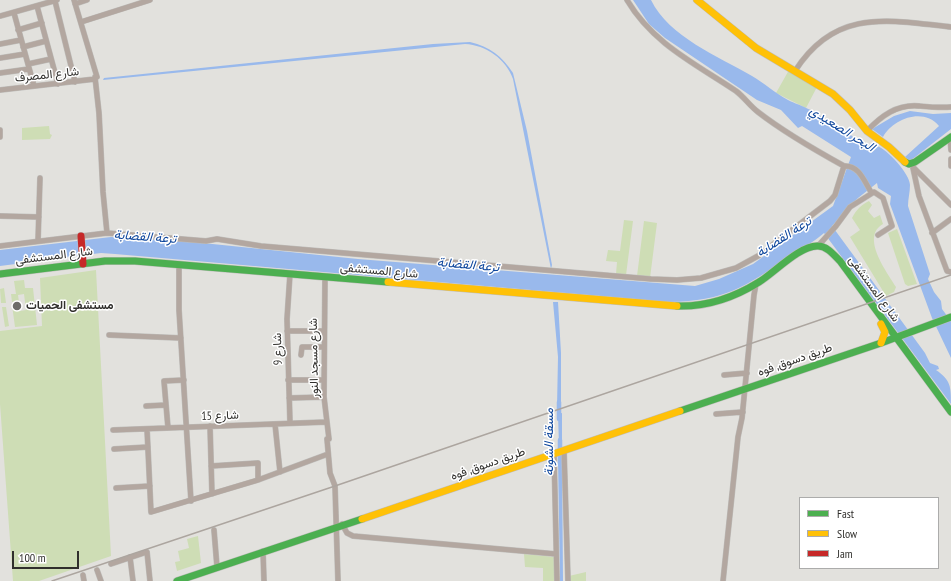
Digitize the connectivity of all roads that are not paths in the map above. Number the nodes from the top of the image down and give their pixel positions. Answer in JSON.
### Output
{"nodes":[{"id":1,"x":56,"y":0,"type":"edge"},
{"id":2,"x":88,"y":0,"type":"edge"},
{"id":3,"x":150,"y":0,"type":"edge"},
{"id":4,"x":627,"y":0,"type":"edge"},
{"id":5,"x":696,"y":0,"type":"edge"},
{"id":6,"x":47,"y":1,"type":"edge"},
{"id":7,"x":75,"y":2,"type":"edge"},
{"id":8,"x":37,"y":6,"type":"junction"},
{"id":9,"x":14,"y":13,"type":"junction"},
{"id":10,"x":0,"y":16,"type":"edge"},
{"id":11,"x":81,"y":22,"type":"junction"},
{"id":12,"x":42,"y":24,"type":"junction"},
{"id":13,"x":951,"y":26,"type":"edge"},
{"id":14,"x":18,"y":30,"type":"junction"},
{"id":15,"x":21,"y":40,"type":"junction"},
{"id":16,"x":46,"y":41,"type":"junction"},
{"id":17,"x":0,"y":44,"type":"edge"},
{"id":18,"x":23,"y":47,"type":"junction"},
{"id":19,"x":25,"y":54,"type":"junction"},
{"id":20,"x":0,"y":58,"type":"edge"},
{"id":21,"x":51,"y":59,"type":"junction"},
{"id":22,"x":28,"y":67,"type":"junction"},
{"id":23,"x":796,"y":71,"type":"junction"},
{"id":24,"x":0,"y":73,"type":"edge"},
{"id":25,"x":96,"y":78,"type":"junction"},
{"id":26,"x":75,"y":82,"type":"junction"},
{"id":27,"x":58,"y":84,"type":"junction"},
{"id":28,"x":34,"y":86,"type":"junction"},
{"id":29,"x":0,"y":90,"type":"edge"},
{"id":30,"x":951,"y":107,"type":"edge"},
{"id":31,"x":0,"y":130,"type":"edge"},
{"id":32,"x":868,"y":133,"type":"junction"},
{"id":33,"x":0,"y":137,"type":"edge"},
{"id":34,"x":950,"y":137,"type":"edge"},
{"id":35,"x":951,"y":150,"type":"edge"},
{"id":36,"x":951,"y":159,"type":"edge"},
{"id":37,"x":906,"y":162,"type":"junction"},
{"id":38,"x":844,"y":166,"type":"junction"},
{"id":39,"x":950,"y":166,"type":"edge"},
{"id":40,"x":40,"y":178,"type":"dead end"},
{"id":41,"x":871,"y":192,"type":"junction"},
{"id":42,"x":951,"y":205,"type":"edge"},
{"id":43,"x":0,"y":216,"type":"edge"},
{"id":44,"x":39,"y":217,"type":"junction"},
{"id":45,"x":951,"y":219,"type":"edge"},
{"id":46,"x":107,"y":233,"type":"junction"},
{"id":47,"x":932,"y":233,"type":"junction"},
{"id":48,"x":878,"y":235,"type":"dead end"},
{"id":49,"x":81,"y":238,"type":"junction"},
{"id":50,"x":38,"y":241,"type":"junction"},
{"id":51,"x":0,"y":246,"type":"edge"},
{"id":52,"x":818,"y":246,"type":"junction"},
{"id":53,"x":83,"y":261,"type":"junction"},
{"id":54,"x":179,"y":264,"type":"junction"},
{"id":55,"x":951,"y":272,"type":"edge"},
{"id":56,"x":0,"y":274,"type":"edge"},
{"id":57,"x":290,"y":274,"type":"junction"},
{"id":58,"x":325,"y":278,"type":"junction"},
{"id":59,"x":756,"y":284,"type":"junction"},
{"id":60,"x":950,"y":317,"type":"edge"},
{"id":61,"x":881,"y":321,"type":"junction"},
{"id":62,"x":324,"y":331,"type":"junction"},
{"id":63,"x":287,"y":332,"type":"junction"},
{"id":64,"x":109,"y":335,"type":"dead end"},
{"id":65,"x":896,"y":337,"type":"junction"},
{"id":66,"x":181,"y":338,"type":"junction"},
{"id":67,"x":881,"y":343,"type":"junction"},
{"id":68,"x":324,"y":347,"type":"junction"},
{"id":69,"x":301,"y":355,"type":"dead end"},
{"id":70,"x":747,"y":374,"type":"junction"},
{"id":71,"x":724,"y":375,"type":"dead end"},
{"id":72,"x":184,"y":380,"type":"junction"},
{"id":73,"x":288,"y":380,"type":"junction"},
{"id":74,"x":324,"y":380,"type":"junction"},
{"id":75,"x":746,"y":388,"type":"junction"},
{"id":76,"x":324,"y":397,"type":"junction"},
{"id":77,"x":289,"y":398,"type":"junction"},
{"id":78,"x":166,"y":405,"type":"junction"},
{"id":79,"x":146,"y":406,"type":"dead end"},
{"id":80,"x":743,"y":412,"type":"junction"},
{"id":81,"x":951,"y":412,"type":"edge"},
{"id":82,"x":716,"y":414,"type":"dead end"},
{"id":83,"x":327,"y":422,"type":"junction"},
{"id":84,"x":290,"y":423,"type":"junction"},
{"id":85,"x":275,"y":424,"type":"junction"},
{"id":86,"x":210,"y":426,"type":"junction"},
{"id":87,"x":187,"y":427,"type":"junction"},
{"id":88,"x":168,"y":428,"type":"junction"},
{"id":89,"x":147,"y":429,"type":"junction"},
{"id":90,"x":113,"y":430,"type":"dead end"},
{"id":91,"x":148,"y":447,"type":"junction"},
{"id":92,"x":114,"y":448,"type":"dead end"},
{"id":93,"x":564,"y":450,"type":"junction"},
{"id":94,"x":554,"y":453,"type":"junction"},
{"id":95,"x":328,"y":454,"type":"junction"},
{"id":96,"x":212,"y":466,"type":"junction"},
{"id":97,"x":280,"y":472,"type":"junction"},
{"id":98,"x":258,"y":480,"type":"junction"},
{"id":99,"x":150,"y":486,"type":"junction"},
{"id":100,"x":116,"y":488,"type":"dead end"},
{"id":101,"x":212,"y":494,"type":"junction"},
{"id":102,"x":191,"y":501,"type":"junction"},
{"id":103,"x":556,"y":519,"type":"junction"},
{"id":104,"x":567,"y":519,"type":"junction"},
{"id":105,"x":339,"y":525,"type":"junction"},
{"id":106,"x":214,"y":530,"type":"dead end"},
{"id":107,"x":263,"y":552,"type":"junction"},
{"id":108,"x":130,"y":557,"type":"junction"},
{"id":109,"x":556,"y":557,"type":"junction"},
{"id":110,"x":567,"y":560,"type":"junction"},
{"id":111,"x":111,"y":564,"type":"dead end"},
{"id":112,"x":217,"y":568,"type":"junction"},
{"id":113,"x":97,"y":570,"type":"dead end"},
{"id":114,"x":83,"y":575,"type":"dead end"},
{"id":115,"x":84,"y":581,"type":"edge"},
{"id":116,"x":101,"y":581,"type":"edge"},
{"id":117,"x":133,"y":581,"type":"edge"},
{"id":118,"x":150,"y":581,"type":"edge"},
{"id":119,"x":177,"y":581,"type":"edge"},
{"id":120,"x":264,"y":581,"type":"edge"},
{"id":121,"x":338,"y":581,"type":"edge"},
{"id":122,"x":557,"y":581,"type":"edge"},
{"id":123,"x":568,"y":581,"type":"edge"},
{"id":124,"x":723,"y":581,"type":"edge"}],
"edges":[{"from":1,"to":6,"type":"street"},
{"from":1,"to":26,"type":"street"},
{"from":2,"to":7,"type":"street"},
{"from":3,"to":11,"type":"street"},
{"from":4,"to":38,"type":"street"},
{"from":5,"to":23,"type":"main road"},
{"from":6,"to":8,"type":"street"},
{"from":7,"to":11,"type":"street"},
{"from":8,"to":9,"type":"street"},
{"from":8,"to":12,"type":"street"},
{"from":9,"to":10,"type":"street"},
{"from":9,"to":14,"type":"street"},
{"from":11,"to":25,"type":"street"},
{"from":12,"to":14,"type":"street"},
{"from":12,"to":16,"type":"street"},
{"from":13,"to":23,"type":"street"},
{"from":14,"to":15,"type":"street"},
{"from":15,"to":17,"type":"street"},
{"from":15,"to":18,"type":"street"},
{"from":16,"to":18,"type":"street"},
{"from":16,"to":21,"type":"street"},
{"from":18,"to":19,"type":"street"},
{"from":19,"to":20,"type":"street"},
{"from":19,"to":22,"type":"street"},
{"from":21,"to":22,"type":"street"},
{"from":21,"to":27,"type":"street"},
{"from":22,"to":24,"type":"street"},
{"from":22,"to":28,"type":"street"},
{"from":23,"to":32,"type":"main road"},
{"from":25,"to":26,"type":"street","name":"شارع المصرف"},
{"from":25,"to":46,"type":"street"},
{"from":26,"to":27,"type":"street","name":"شارع المصرف"},
{"from":27,"to":28,"type":"street","name":"شارع المصرف"},
{"from":28,"to":29,"type":"street","name":"شارع المصرف"},
{"from":30,"to":32,"type":"street"},
{"from":31,"to":33,"type":"street"},
{"from":32,"to":37,"type":"main road"},
{"from":34,"to":35,"type":"street"},
{"from":34,"to":37,"type":"main road"},
{"from":36,"to":39,"type":"street"},
{"from":37,"to":42,"type":"street"},
{"from":37,"to":47,"type":"street"},
{"from":38,"to":41,"type":"street"},
{"from":38,"to":46,"type":"street"},
{"from":40,"to":44,"type":"street"},
{"from":41,"to":48,"type":"street"},
{"from":41,"to":52,"type":"street"},
{"from":43,"to":44,"type":"street"},
{"from":44,"to":50,"type":"street"},
{"from":45,"to":47,"type":"street"},
{"from":46,"to":49,"type":"street"},
{"from":47,"to":55,"type":"street"},
{"from":49,"to":50,"type":"street"},
{"from":49,"to":53,"type":"main road"},
{"from":50,"to":51,"type":"street"},
{"from":52,"to":59,"type":"main road","name":"شارع المستشفى"},
{"from":52,"to":61,"type":"main road","name":"شارع المستشفى"},
{"from":53,"to":54,"type":"main road","name":"شارع المستشفى"},
{"from":53,"to":56,"type":"main road","name":"شارع المستشفى"},
{"from":54,"to":57,"type":"main road","name":"شارع المستشفى"},
{"from":54,"to":66,"type":"street"},
{"from":57,"to":58,"type":"main road","name":"شارع المستشفى"},
{"from":57,"to":63,"type":"street","name":"شارع 9"},
{"from":58,"to":59,"type":"main road","name":"شارع المستشفى"},
{"from":58,"to":62,"type":"street","name":"شارع مسجد النور"},
{"from":59,"to":70,"type":"street"},
{"from":60,"to":65,"type":"main road","name":"طريق دسوق, فوه"},
{"from":61,"to":65,"type":"main road","name":"شارع المستشفى"},
{"from":61,"to":67,"type":"main road","name":"شارع المستشفى"},
{"from":62,"to":63,"type":"street"},
{"from":62,"to":68,"type":"street","name":"شارع مسجد النور"},
{"from":63,"to":73,"type":"street","name":"شارع 9"},
{"from":64,"to":66,"type":"street"},
{"from":65,"to":67,"type":"main road","name":"طريق دسوق, فوه"},
{"from":65,"to":81,"type":"main road","name":"شارع المستشفى"},
{"from":66,"to":72,"type":"street"},
{"from":67,"to":75,"type":"main road","name":"طريق دسوق, فوه"},
{"from":68,"to":69,"type":"street"},
{"from":68,"to":74,"type":"street","name":"شارع مسجد النور"},
{"from":70,"to":71,"type":"street"},
{"from":70,"to":75,"type":"street"},
{"from":72,"to":78,"type":"street"},
{"from":72,"to":87,"type":"street"},
{"from":73,"to":74,"type":"street"},
{"from":73,"to":77,"type":"street","name":"شارع 9"},
{"from":74,"to":76,"type":"street","name":"شارع مسجد النور"},
{"from":75,"to":80,"type":"street"},
{"from":75,"to":93,"type":"main road","name":"طريق دسوق, فوه"},
{"from":76,"to":77,"type":"street"},
{"from":76,"to":83,"type":"street","name":"شارع مسجد النور"},
{"from":77,"to":84,"type":"street","name":"شارع 9"},
{"from":78,"to":79,"type":"street"},
{"from":78,"to":88,"type":"street"},
{"from":80,"to":82,"type":"street"},
{"from":80,"to":124,"type":"street"},
{"from":83,"to":84,"type":"street","name":"شارع 15"},
{"from":83,"to":95,"type":"street","name":"شارع مسجد النور"},
{"from":84,"to":85,"type":"street","name":"شارع 15"},
{"from":85,"to":86,"type":"street","name":"شارع 15"},
{"from":85,"to":97,"type":"street"},
{"from":86,"to":87,"type":"street","name":"شارع 15"},
{"from":86,"to":96,"type":"street"},
{"from":87,"to":88,"type":"street","name":"شارع 15"},
{"from":87,"to":102,"type":"street"},
{"from":88,"to":89,"type":"street","name":"شارع 15"},
{"from":89,"to":90,"type":"street","name":"شارع 15"},
{"from":89,"to":91,"type":"street"},
{"from":91,"to":92,"type":"street"},
{"from":91,"to":99,"type":"street"},
{"from":93,"to":94,"type":"main road","name":"طريق دسوق, فوه"},
{"from":93,"to":104,"type":"street"},
{"from":94,"to":103,"type":"street"},
{"from":94,"to":105,"type":"main road","name":"طريق دسوق, فوه"},
{"from":95,"to":97,"type":"street"},
{"from":95,"to":105,"type":"street","name":"شارع مسجد النور"},
{"from":96,"to":98,"type":"street"},
{"from":96,"to":101,"type":"street"},
{"from":97,"to":98,"type":"street"},
{"from":98,"to":101,"type":"street"},
{"from":99,"to":100,"type":"street"},
{"from":99,"to":102,"type":"street"},
{"from":101,"to":102,"type":"street"},
{"from":103,"to":104,"type":"street"},
{"from":103,"to":109,"type":"street"},
{"from":104,"to":110,"type":"street"},
{"from":105,"to":107,"type":"main road","name":"طريق دسوق, فوه"},
{"from":105,"to":109,"type":"street"},
{"from":105,"to":121,"type":"street","name":"شارع مسجد النور"},
{"from":106,"to":112,"type":"street"},
{"from":107,"to":112,"type":"main road","name":"طريق دسوق, فوه"},
{"from":107,"to":120,"type":"street"},
{"from":108,"to":111,"type":"street"},
{"from":108,"to":117,"type":"street"},
{"from":108,"to":118,"type":"street"},
{"from":109,"to":110,"type":"street"},
{"from":109,"to":122,"type":"street"},
{"from":110,"to":123,"type":"street"},
{"from":112,"to":119,"type":"main road","name":"طريق دسوق, فوه"},
{"from":113,"to":116,"type":"street"},
{"from":114,"to":115,"type":"street"}]}
